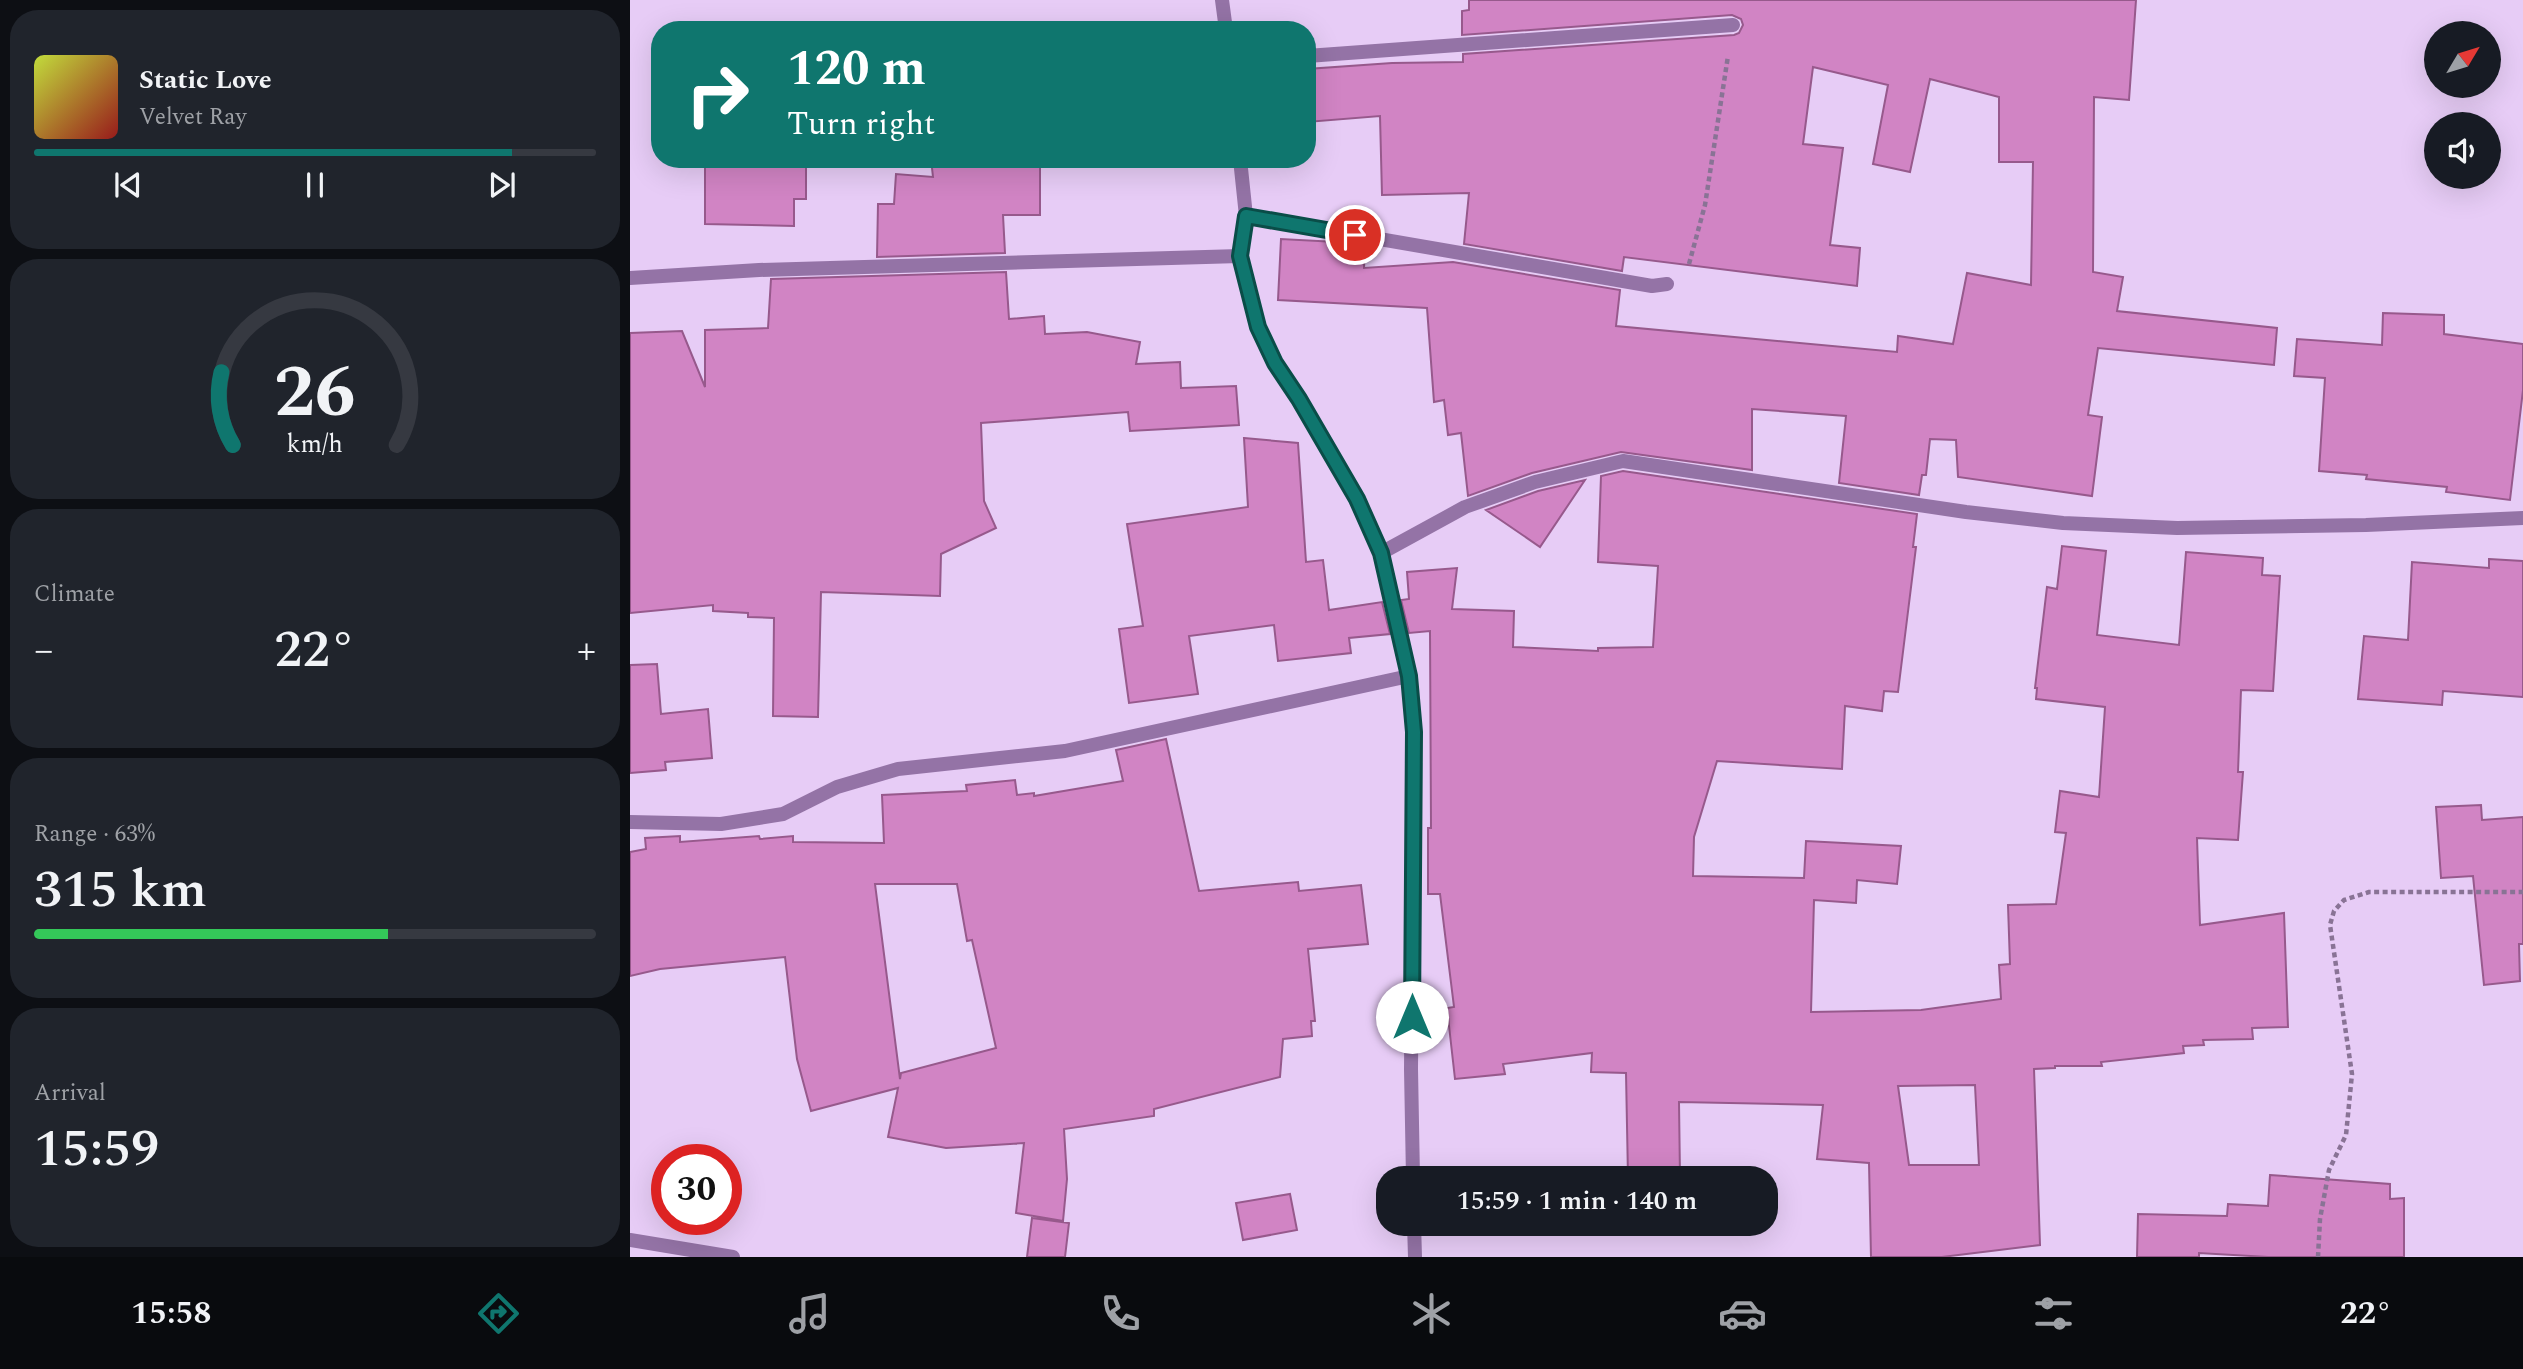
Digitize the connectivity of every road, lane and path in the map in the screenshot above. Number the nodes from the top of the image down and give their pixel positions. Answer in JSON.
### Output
{"nodes":[{"id":1,"x":1222,"y":0,"type":"edge"},
{"id":2,"x":1225,"y":21,"type":"edge"},
{"id":3,"x":1733,"y":25,"type":"joint"},
{"id":4,"x":1316,"y":55,"type":"edge"},
{"id":5,"x":1241,"y":168,"type":"edge"},
{"id":6,"x":1246,"y":216,"type":"junction"},
{"id":7,"x":1240,"y":256,"type":"junction"},
{"id":8,"x":630,"y":278,"type":"edge"},
{"id":9,"x":1667,"y":284,"type":"joint"},
{"id":10,"x":2523,"y":518,"type":"edge"},
{"id":11,"x":1381,"y":553,"type":"junction"},
{"id":12,"x":1409,"y":676,"type":"junction"},
{"id":13,"x":630,"y":822,"type":"edge"},
{"id":14,"x":2523,"y":892,"type":"edge"},
{"id":15,"x":1413,"y":1166,"type":"edge"},
{"id":16,"x":1414,"y":1236,"type":"edge"},
{"id":17,"x":630,"y":1240,"type":"edge"},
{"id":18,"x":733,"y":1257,"type":"edge"},
{"id":19,"x":1415,"y":1257,"type":"edge"},
{"id":20,"x":2318,"y":1257,"type":"edge"}],
"edges":[{"from":1,"to":2,"type":"street"},
{"from":3,"to":4,"type":"street"},
{"from":3,"to":9,"type":"path"},
{"from":5,"to":6,"type":"street"},
{"from":6,"to":7,"type":"street"},
{"from":6,"to":9,"type":"street"},
{"from":7,"to":8,"type":"street"},
{"from":7,"to":11,"type":"street"},
{"from":10,"to":11,"type":"street"},
{"from":11,"to":12,"type":"street"},
{"from":12,"to":13,"type":"street"},
{"from":12,"to":15,"type":"street"},
{"from":14,"to":20,"type":"path"},
{"from":16,"to":19,"type":"street"},
{"from":17,"to":18,"type":"street"}]}
